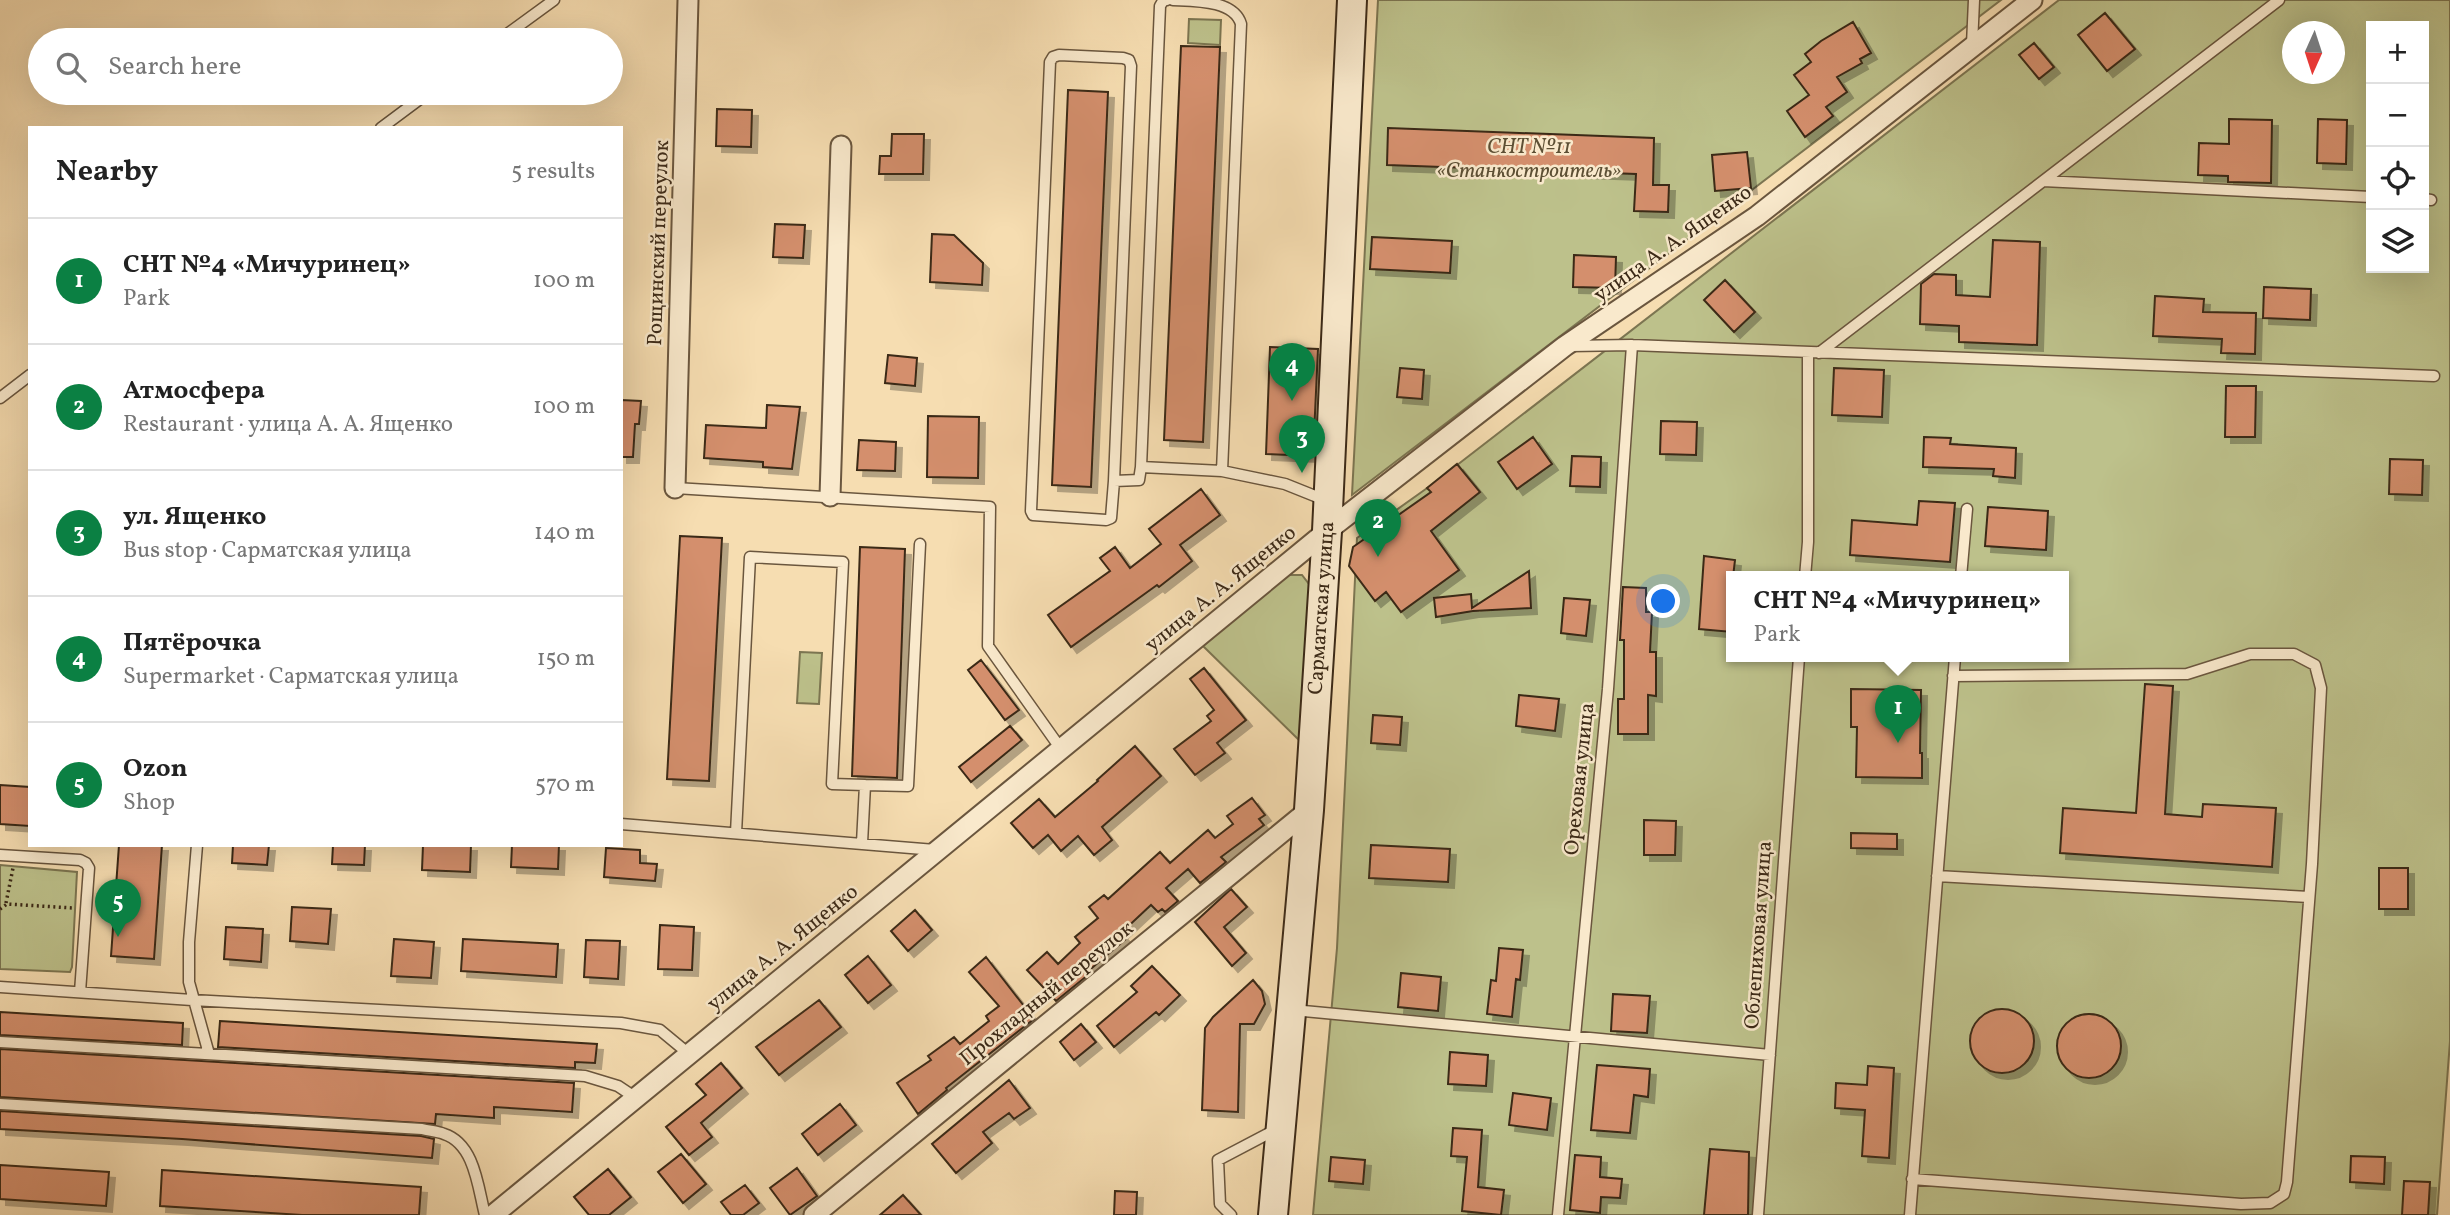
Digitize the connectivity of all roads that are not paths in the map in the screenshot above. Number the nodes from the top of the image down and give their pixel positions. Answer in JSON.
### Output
{"nodes":[{"id":1,"x":554,"y":0,"type":"edge"},
{"id":2,"x":688,"y":0,"type":"edge"},
{"id":3,"x":1170,"y":0,"type":"edge"},
{"id":4,"x":1352,"y":0,"type":"edge"},
{"id":5,"x":1974,"y":0,"type":"edge"},
{"id":6,"x":2032,"y":0,"type":"edge"},
{"id":7,"x":2279,"y":0,"type":"edge"},
{"id":8,"x":516,"y":28,"type":"edge"},
{"id":9,"x":1972,"y":46,"type":"junction"},
{"id":10,"x":412,"y":105,"type":"edge"},
{"id":11,"x":384,"y":126,"type":"edge"},
{"id":12,"x":841,"y":146,"type":"dead end"},
{"id":13,"x":2043,"y":181,"type":"junction"},
{"id":14,"x":2366,"y":197,"type":"edge"},
{"id":15,"x":1632,"y":345,"type":"junction"},
{"id":16,"x":1565,"y":346,"type":"junction"},
{"id":17,"x":1813,"y":353,"type":"junction"},
{"id":18,"x":2434,"y":376,"type":"dead end"},
{"id":19,"x":28,"y":377,"type":"edge"},
{"id":20,"x":0,"y":398,"type":"edge"},
{"id":21,"x":1141,"y":467,"type":"junction"},
{"id":22,"x":1222,"y":471,"type":"junction"},
{"id":23,"x":1114,"y":481,"type":"junction"},
{"id":24,"x":675,"y":488,"type":"joint"},
{"id":25,"x":830,"y":496,"type":"junction"},
{"id":26,"x":1329,"y":501,"type":"junction"},
{"id":27,"x":1966,"y":509,"type":"dead end"},
{"id":28,"x":1327,"y":531,"type":"junction"},
{"id":29,"x":920,"y":544,"type":"dead end"},
{"id":30,"x":1806,"y":571,"type":"edge"},
{"id":31,"x":1961,"y":571,"type":"edge"},
{"id":32,"x":1800,"y":662,"type":"edge"},
{"id":33,"x":1954,"y":662,"type":"edge"},
{"id":34,"x":1953,"y":676,"type":"junction"},
{"id":35,"x":1061,"y":749,"type":"junction"},
{"id":36,"x":864,"y":785,"type":"junction"},
{"id":37,"x":1310,"y":810,"type":"junction"},
{"id":38,"x":623,"y":824,"type":"edge"},
{"id":39,"x":736,"y":833,"type":"junction"},
{"id":40,"x":862,"y":843,"type":"junction"},
{"id":41,"x":197,"y":847,"type":"edge"},
{"id":42,"x":938,"y":850,"type":"junction"},
{"id":43,"x":0,"y":855,"type":"edge"},
{"id":44,"x":1937,"y":876,"type":"junction"},
{"id":45,"x":2309,"y":897,"type":"junction"},
{"id":46,"x":0,"y":986,"type":"edge"},
{"id":47,"x":80,"y":992,"type":"junction"},
{"id":48,"x":192,"y":1000,"type":"junction"},
{"id":49,"x":1292,"y":1010,"type":"junction"},
{"id":50,"x":1573,"y":1038,"type":"junction"},
{"id":51,"x":0,"y":1042,"type":"edge"},
{"id":52,"x":209,"y":1054,"type":"junction"},
{"id":53,"x":689,"y":1054,"type":"junction"},
{"id":54,"x":1770,"y":1055,"type":"junction"},
{"id":55,"x":636,"y":1098,"type":"junction"},
{"id":56,"x":0,"y":1104,"type":"edge"},
{"id":57,"x":1280,"y":1127,"type":"junction"},
{"id":58,"x":1912,"y":1179,"type":"junction"},
{"id":59,"x":485,"y":1215,"type":"edge"},
{"id":60,"x":493,"y":1215,"type":"edge"},
{"id":61,"x":814,"y":1215,"type":"edge"},
{"id":62,"x":1231,"y":1215,"type":"edge"},
{"id":63,"x":1273,"y":1215,"type":"edge"},
{"id":64,"x":1558,"y":1215,"type":"edge"},
{"id":65,"x":1758,"y":1215,"type":"edge"},
{"id":66,"x":1910,"y":1215,"type":"edge"}],
"edges":[{"from":1,"to":8,"type":"lane"},
{"from":2,"to":24,"type":"street","name":"Рощинский переулок"},
{"from":3,"to":21,"type":"lane"},
{"from":3,"to":22,"type":"lane"},
{"from":4,"to":26,"type":"main road","name":"Сарматская улица"},
{"from":5,"to":9,"type":"lane"},
{"from":6,"to":9,"type":"street","name":"улица А. А. Ященко"},
{"from":7,"to":13,"type":"lane"},
{"from":9,"to":16,"type":"street","name":"улица А. А. Ященко"},
{"from":10,"to":11,"type":"lane"},
{"from":12,"to":25,"type":"street"},
{"from":13,"to":14,"type":"lane"},
{"from":13,"to":17,"type":"lane"},
{"from":15,"to":16,"type":"lane"},
{"from":15,"to":17,"type":"lane"},
{"from":15,"to":50,"type":"lane","name":"Ореховая улица"},
{"from":16,"to":28,"type":"street","name":"улица А. А. Ященко"},
{"from":17,"to":18,"type":"lane"},
{"from":17,"to":30,"type":"lane"},
{"from":19,"to":20,"type":"lane"},
{"from":21,"to":22,"type":"lane"},
{"from":21,"to":23,"type":"lane"},
{"from":22,"to":26,"type":"lane"},
{"from":23,"to":23,"type":"lane"},
{"from":24,"to":25,"type":"lane"},
{"from":25,"to":35,"type":"lane"},
{"from":26,"to":28,"type":"main road","name":"Сарматская улица"},
{"from":27,"to":31,"type":"lane"},
{"from":28,"to":35,"type":"street","name":"улица А. А. Ященко"},
{"from":28,"to":37,"type":"main road","name":"Сарматская улица"},
{"from":29,"to":36,"type":"lane"},
{"from":32,"to":54,"type":"lane","name":"Облепиховая улица"},
{"from":33,"to":34,"type":"lane"},
{"from":34,"to":44,"type":"lane"},
{"from":34,"to":45,"type":"lane"},
{"from":35,"to":42,"type":"street","name":"улица А. А. Ященко"},
{"from":36,"to":39,"type":"lane"},
{"from":36,"to":40,"type":"lane"},
{"from":37,"to":49,"type":"main road","name":"Сарматская улица"},
{"from":37,"to":61,"type":"street","name":"Прохладный переулок"},
{"from":38,"to":39,"type":"lane"},
{"from":39,"to":40,"type":"lane"},
{"from":40,"to":42,"type":"lane"},
{"from":41,"to":48,"type":"lane"},
{"from":42,"to":53,"type":"street","name":"улица А. А. Ященко"},
{"from":43,"to":47,"type":"lane"},
{"from":44,"to":45,"type":"lane"},
{"from":44,"to":58,"type":"lane"},
{"from":45,"to":58,"type":"lane"},
{"from":46,"to":47,"type":"lane"},
{"from":47,"to":48,"type":"lane"},
{"from":48,"to":52,"type":"lane"},
{"from":48,"to":53,"type":"lane"},
{"from":49,"to":50,"type":"lane"},
{"from":49,"to":57,"type":"main road","name":"Сарматская улица"},
{"from":50,"to":54,"type":"lane"},
{"from":50,"to":64,"type":"lane","name":"Ореховая улица"},
{"from":51,"to":52,"type":"lane"},
{"from":52,"to":55,"type":"lane"},
{"from":53,"to":55,"type":"street","name":"улица А. А. Ященко"},
{"from":54,"to":65,"type":"lane","name":"Облепиховая улица"},
{"from":55,"to":60,"type":"street","name":"улица А. А. Ященко"},
{"from":56,"to":59,"type":"lane"},
{"from":57,"to":62,"type":"lane"},
{"from":57,"to":63,"type":"main road","name":"Сарматская улица"},
{"from":58,"to":66,"type":"lane"}]}
